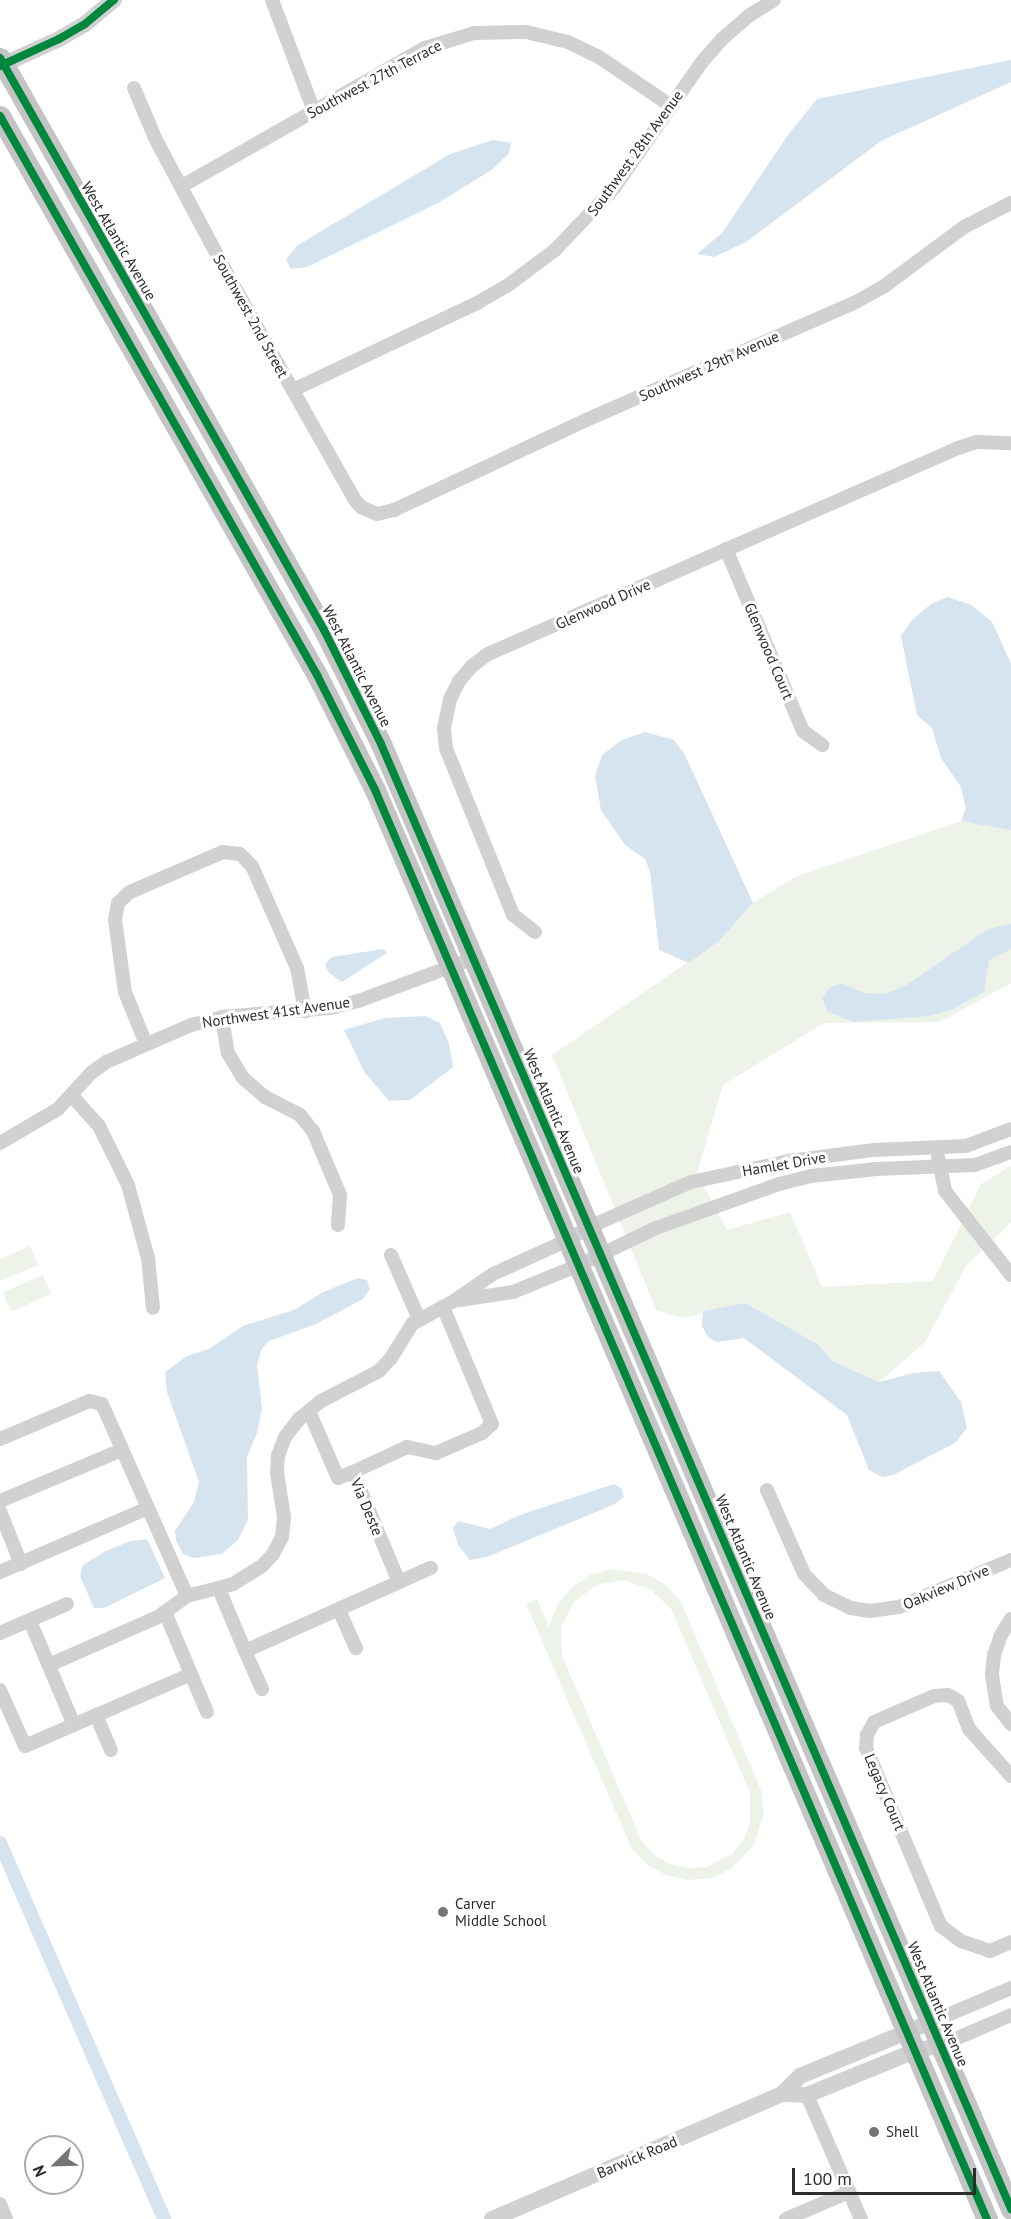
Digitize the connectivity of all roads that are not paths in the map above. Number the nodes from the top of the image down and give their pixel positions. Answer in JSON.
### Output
{"nodes":[{"id":1,"x":114,"y":0,"type":"edge"},
{"id":2,"x":272,"y":0,"type":"edge"},
{"id":3,"x":774,"y":0,"type":"edge"},
{"id":4,"x":1,"y":63,"type":"edge"},
{"id":5,"x":134,"y":88,"type":"dead end"},
{"id":6,"x":671,"y":106,"type":"junction"},
{"id":7,"x":314,"y":111,"type":"junction"},
{"id":8,"x":0,"y":116,"type":"edge"},
{"id":9,"x":182,"y":186,"type":"junction"},
{"id":10,"x":1011,"y":203,"type":"edge"},
{"id":11,"x":293,"y":390,"type":"junction"},
{"id":12,"x":200,"y":411,"type":"junction"},
{"id":13,"x":175,"y":424,"type":"junction"},
{"id":14,"x":1011,"y":443,"type":"edge"},
{"id":15,"x":394,"y":510,"type":"joint"},
{"id":16,"x":726,"y":549,"type":"junction"},
{"id":17,"x":822,"y":745,"type":"dead end"},
{"id":18,"x":535,"y":932,"type":"dead end"},
{"id":19,"x":474,"y":958,"type":"junction"},
{"id":20,"x":451,"y":967,"type":"junction"},
{"id":21,"x":305,"y":1011,"type":"junction"},
{"id":22,"x":222,"y":1017,"type":"junction"},
{"id":23,"x":146,"y":1044,"type":"junction"},
{"id":24,"x":72,"y":1096,"type":"junction"},
{"id":25,"x":1011,"y":1129,"type":"edge"},
{"id":26,"x":0,"y":1142,"type":"edge"},
{"id":27,"x":937,"y":1147,"type":"junction"},
{"id":28,"x":1011,"y":1152,"type":"edge"},
{"id":29,"x":939,"y":1166,"type":"junction"},
{"id":30,"x":338,"y":1225,"type":"dead end"},
{"id":31,"x":589,"y":1227,"type":"junction"},
{"id":32,"x":568,"y":1240,"type":"junction"},
{"id":33,"x":600,"y":1253,"type":"junction"},
{"id":34,"x":391,"y":1255,"type":"dead end"},
{"id":35,"x":579,"y":1265,"type":"junction"},
{"id":36,"x":1011,"y":1275,"type":"edge"},
{"id":37,"x":449,"y":1304,"type":"junction"},
{"id":38,"x":153,"y":1308,"type":"dead end"},
{"id":39,"x":419,"y":1319,"type":"junction"},
{"id":40,"x":309,"y":1411,"type":"junction"},
{"id":41,"x":0,"y":1439,"type":"edge"},
{"id":42,"x":122,"y":1450,"type":"junction"},
{"id":43,"x":353,"y":1472,"type":"junction"},
{"id":44,"x":767,"y":1490,"type":"dead end"},
{"id":45,"x":0,"y":1501,"type":"edge"},
{"id":46,"x":148,"y":1508,"type":"junction"},
{"id":47,"x":0,"y":1511,"type":"edge"},
{"id":48,"x":1011,"y":1560,"type":"edge"},
{"id":49,"x":21,"y":1564,"type":"junction"},
{"id":50,"x":431,"y":1568,"type":"dead end"},
{"id":51,"x":0,"y":1572,"type":"edge"},
{"id":52,"x":399,"y":1582,"type":"junction"},
{"id":53,"x":219,"y":1589,"type":"junction"},
{"id":54,"x":186,"y":1596,"type":"junction"},
{"id":55,"x":67,"y":1604,"type":"dead end"},
{"id":56,"x":339,"y":1610,"type":"junction"},
{"id":57,"x":165,"y":1612,"type":"junction"},
{"id":58,"x":1011,"y":1619,"type":"edge"},
{"id":59,"x":30,"y":1621,"type":"junction"},
{"id":60,"x":0,"y":1633,"type":"edge"},
{"id":61,"x":356,"y":1648,"type":"dead end"},
{"id":62,"x":245,"y":1651,"type":"junction"},
{"id":63,"x":49,"y":1665,"type":"junction"},
{"id":64,"x":191,"y":1674,"type":"junction"},
{"id":65,"x":262,"y":1689,"type":"dead end"},
{"id":66,"x":0,"y":1690,"type":"edge"},
{"id":67,"x":207,"y":1712,"type":"dead end"},
{"id":68,"x":96,"y":1715,"type":"junction"},
{"id":69,"x":1011,"y":1724,"type":"edge"},
{"id":70,"x":74,"y":1725,"type":"junction"},
{"id":71,"x":111,"y":1750,"type":"dead end"},
{"id":72,"x":1011,"y":1776,"type":"edge"},
{"id":73,"x":1011,"y":1941,"type":"edge"},
{"id":74,"x":1011,"y":1988,"type":"edge"},
{"id":75,"x":1011,"y":2015,"type":"edge"},
{"id":76,"x":931,"y":2022,"type":"junction"},
{"id":77,"x":910,"y":2042,"type":"junction"},
{"id":78,"x":941,"y":2045,"type":"junction"},
{"id":79,"x":782,"y":2094,"type":"junction"},
{"id":80,"x":807,"y":2095,"type":"junction"},
{"id":81,"x":849,"y":2192,"type":"junction"},
{"id":82,"x":0,"y":2204,"type":"edge"},
{"id":83,"x":1011,"y":2209,"type":"edge"},
{"id":84,"x":6,"y":2219,"type":"edge"},
{"id":85,"x":492,"y":2219,"type":"edge"},
{"id":86,"x":786,"y":2219,"type":"edge"},
{"id":87,"x":861,"y":2219,"type":"edge"},
{"id":88,"x":987,"y":2219,"type":"edge"}],
"edges":[{"from":1,"to":4,"type":"street"},
{"from":2,"to":7,"type":"street"},
{"from":3,"to":6,"type":"street","name":"Southwest 28th Avenue"},
{"from":4,"to":12,"type":"main road","name":"West Atlantic Avenue"},
{"from":5,"to":9,"type":"street","name":"Southwest 2nd Street"},
{"from":6,"to":7,"type":"street","name":"Southwest 27th Terrace"},
{"from":6,"to":11,"type":"street","name":"Southwest 28th Avenue"},
{"from":7,"to":9,"type":"street","name":"Southwest 27th Terrace"},
{"from":8,"to":13,"type":"main road"},
{"from":9,"to":11,"type":"street","name":"Southwest 2nd Street"},
{"from":10,"to":15,"type":"street","name":"Southwest 29th Avenue"},
{"from":11,"to":15,"type":"street","name":"Southwest 2nd Street"},
{"from":12,"to":13,"type":"main road"},
{"from":12,"to":19,"type":"main road","name":"West Atlantic Avenue"},
{"from":13,"to":20,"type":"main road"},
{"from":14,"to":16,"type":"street","name":"Glenwood Drive"},
{"from":16,"to":17,"type":"street","name":"Glenwood Court"},
{"from":16,"to":18,"type":"street","name":"Glenwood Drive"},
{"from":19,"to":20,"type":"street","name":"Northwest 41st Avenue"},
{"from":19,"to":31,"type":"main road","name":"West Atlantic Avenue"},
{"from":20,"to":21,"type":"street","name":"Northwest 41st Avenue"},
{"from":20,"to":32,"type":"main road"},
{"from":21,"to":22,"type":"street","name":"Northwest 41st Avenue"},
{"from":21,"to":23,"type":"street"},
{"from":22,"to":23,"type":"street","name":"Northwest 41st Avenue"},
{"from":22,"to":30,"type":"street"},
{"from":23,"to":24,"type":"street","name":"Northwest 41st Avenue"},
{"from":24,"to":26,"type":"street","name":"Northwest 41st Avenue"},
{"from":24,"to":38,"type":"street"},
{"from":25,"to":27,"type":"street","name":"Hamlet Drive"},
{"from":27,"to":29,"type":"street"},
{"from":27,"to":31,"type":"street","name":"Hamlet Drive"},
{"from":28,"to":29,"type":"street","name":"Hamlet Drive"},
{"from":29,"to":33,"type":"street","name":"Hamlet Drive"},
{"from":29,"to":36,"type":"street"},
{"from":31,"to":32,"type":"street","name":"Hamlet Drive"},
{"from":31,"to":33,"type":"main road","name":"West Atlantic Avenue"},
{"from":32,"to":35,"type":"main road"},
{"from":32,"to":37,"type":"street"},
{"from":33,"to":35,"type":"street","name":"Hamlet Drive"},
{"from":33,"to":76,"type":"main road","name":"West Atlantic Avenue"},
{"from":34,"to":39,"type":"street"},
{"from":35,"to":37,"type":"street"},
{"from":35,"to":77,"type":"main road"},
{"from":37,"to":39,"type":"street"},
{"from":37,"to":43,"type":"street","name":"Via Deste"},
{"from":39,"to":40,"type":"street"},
{"from":40,"to":43,"type":"street"},
{"from":40,"to":53,"type":"street"},
{"from":41,"to":42,"type":"street"},
{"from":42,"to":45,"type":"street"},
{"from":42,"to":46,"type":"street"},
{"from":43,"to":52,"type":"street","name":"Via Deste"},
{"from":44,"to":48,"type":"street","name":"Oakview Drive"},
{"from":46,"to":49,"type":"street"},
{"from":46,"to":54,"type":"street"},
{"from":47,"to":49,"type":"street"},
{"from":49,"to":51,"type":"street"},
{"from":50,"to":52,"type":"street"},
{"from":52,"to":56,"type":"street"},
{"from":53,"to":54,"type":"street"},
{"from":53,"to":62,"type":"street"},
{"from":54,"to":57,"type":"street"},
{"from":55,"to":59,"type":"street"},
{"from":56,"to":61,"type":"street"},
{"from":56,"to":62,"type":"street"},
{"from":57,"to":63,"type":"street"},
{"from":57,"to":64,"type":"street"},
{"from":58,"to":69,"type":"street"},
{"from":59,"to":60,"type":"street"},
{"from":59,"to":63,"type":"street"},
{"from":62,"to":65,"type":"street"},
{"from":63,"to":70,"type":"street"},
{"from":64,"to":67,"type":"street"},
{"from":64,"to":68,"type":"street"},
{"from":66,"to":70,"type":"street"},
{"from":68,"to":70,"type":"street"},
{"from":68,"to":71,"type":"street"},
{"from":72,"to":73,"type":"street","name":"Legacy Court"},
{"from":74,"to":76,"type":"street"},
{"from":75,"to":78,"type":"street"},
{"from":76,"to":77,"type":"street","name":"Barwick Road"},
{"from":76,"to":78,"type":"main road","name":"West Atlantic Avenue"},
{"from":77,"to":78,"type":"street","name":"Barwick Road"},
{"from":77,"to":79,"type":"street","name":"Barwick Road"},
{"from":77,"to":80,"type":"street","name":"Barwick Road"},
{"from":77,"to":88,"type":"main road"},
{"from":78,"to":83,"type":"main road","name":"West Atlantic Avenue"},
{"from":79,"to":80,"type":"street","name":"Barwick Road"},
{"from":79,"to":85,"type":"street","name":"Barwick Road"},
{"from":80,"to":81,"type":"street"},
{"from":81,"to":86,"type":"street"},
{"from":81,"to":87,"type":"street"},
{"from":82,"to":84,"type":"street"}]}
